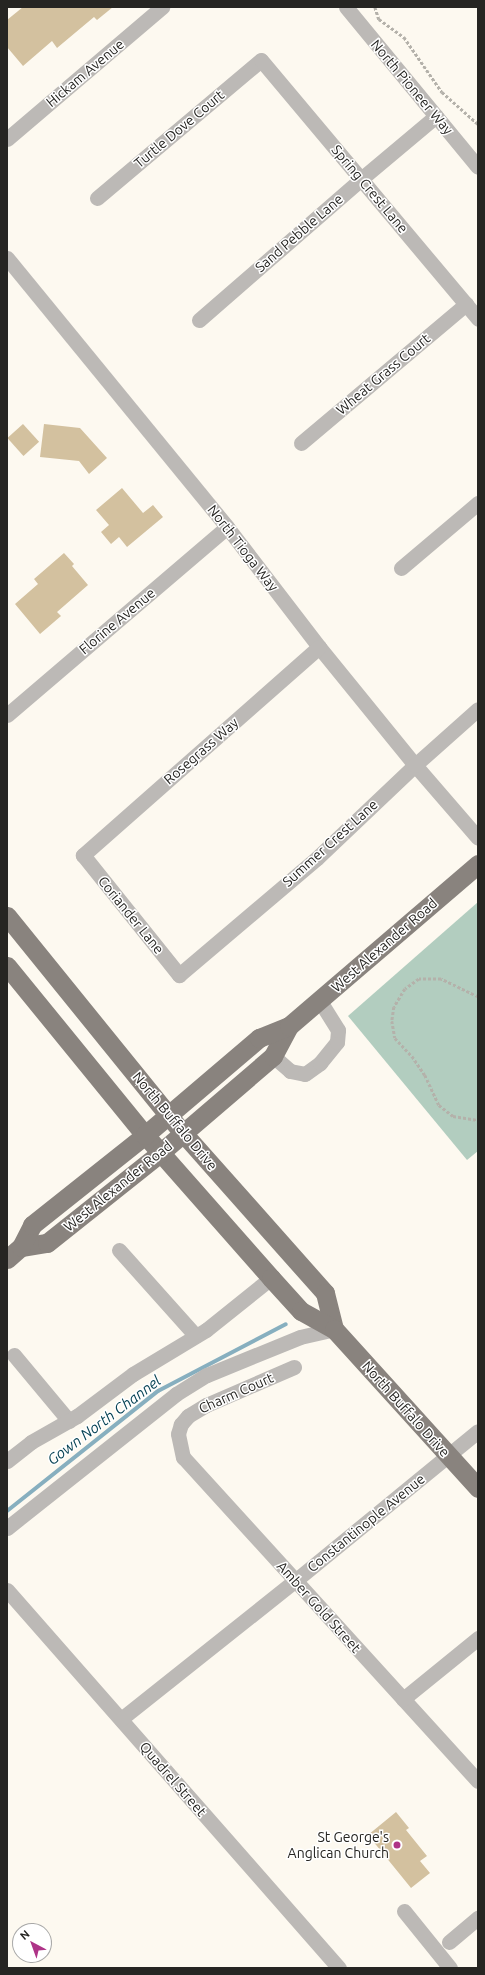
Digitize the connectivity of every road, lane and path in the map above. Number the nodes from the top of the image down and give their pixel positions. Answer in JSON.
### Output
{"nodes":[{"id":1,"x":162,"y":7,"type":"edge"},
{"id":2,"x":346,"y":7,"type":"edge"},
{"id":3,"x":375,"y":7,"type":"edge"},
{"id":4,"x":261,"y":60,"type":"joint"},
{"id":5,"x":436,"y":116,"type":"junction"},
{"id":6,"x":478,"y":124,"type":"edge"},
{"id":7,"x":7,"y":139,"type":"edge"},
{"id":8,"x":478,"y":167,"type":"edge"},
{"id":9,"x":361,"y":179,"type":"junction"},
{"id":10,"x":97,"y":198,"type":"dead end"},
{"id":11,"x":7,"y":258,"type":"edge"},
{"id":12,"x":466,"y":304,"type":"junction"},
{"id":13,"x":478,"y":319,"type":"edge"},
{"id":14,"x":199,"y":320,"type":"dead end"},
{"id":15,"x":301,"y":443,"type":"dead end"},
{"id":16,"x":478,"y":503,"type":"edge"},
{"id":17,"x":227,"y":527,"type":"junction"},
{"id":18,"x":401,"y":568,"type":"dead end"},
{"id":19,"x":319,"y":647,"type":"junction"},
{"id":20,"x":478,"y":709,"type":"edge"},
{"id":21,"x":7,"y":715,"type":"edge"},
{"id":22,"x":415,"y":765,"type":"junction"},
{"id":23,"x":478,"y":838,"type":"edge"},
{"id":24,"x":83,"y":855,"type":"joint"},
{"id":25,"x":478,"y":864,"type":"edge"},
{"id":26,"x":7,"y":916,"type":"edge"},
{"id":27,"x":7,"y":966,"type":"edge"},
{"id":28,"x":179,"y":975,"type":"joint"},
{"id":29,"x":478,"y":997,"type":"edge"},
{"id":30,"x":319,"y":1000,"type":"junction"},
{"id":31,"x":289,"y":1026,"type":"junction"},
{"id":32,"x":273,"y":1056,"type":"junction"},
{"id":33,"x":168,"y":1115,"type":"junction"},
{"id":34,"x":478,"y":1120,"type":"edge"},
{"id":35,"x":183,"y":1133,"type":"junction"},
{"id":36,"x":145,"y":1134,"type":"junction"},
{"id":37,"x":160,"y":1153,"type":"junction"},
{"id":38,"x":119,"y":1250,"type":"dead end"},
{"id":39,"x":14,"y":1253,"type":"edge"},
{"id":40,"x":271,"y":1278,"type":"junction"},
{"id":41,"x":334,"y":1329,"type":"junction"},
{"id":42,"x":196,"y":1336,"type":"junction"},
{"id":43,"x":14,"y":1355,"type":"dead end"},
{"id":44,"x":294,"y":1367,"type":"dead end"},
{"id":45,"x":69,"y":1421,"type":"junction"},
{"id":46,"x":181,"y":1424,"type":"joint"},
{"id":47,"x":478,"y":1431,"type":"edge"},
{"id":48,"x":449,"y":1456,"type":"junction"},
{"id":49,"x":7,"y":1461,"type":"edge"},
{"id":50,"x":478,"y":1488,"type":"edge"},
{"id":51,"x":7,"y":1528,"type":"edge"},
{"id":52,"x":296,"y":1580,"type":"junction"},
{"id":53,"x":7,"y":1590,"type":"edge"},
{"id":54,"x":478,"y":1638,"type":"edge"},
{"id":55,"x":403,"y":1698,"type":"junction"},
{"id":56,"x":121,"y":1719,"type":"junction"},
{"id":57,"x":478,"y":1781,"type":"edge"},
{"id":58,"x":404,"y":1911,"type":"dead end"},
{"id":59,"x":478,"y":1918,"type":"edge"},
{"id":60,"x":449,"y":1942,"type":"dead end"},
{"id":61,"x":339,"y":1968,"type":"edge"},
{"id":62,"x":450,"y":1968,"type":"edge"}],
"edges":[{"from":1,"to":7,"type":"street","name":"Hickam Avenue"},
{"from":2,"to":5,"type":"street","name":"North Pioneer Way"},
{"from":3,"to":6,"type":"path"},
{"from":4,"to":9,"type":"street","name":"Spring Crest Lane"},
{"from":4,"to":10,"type":"street","name":"Turtle Dove Court"},
{"from":5,"to":8,"type":"street","name":"North Pioneer Way"},
{"from":5,"to":9,"type":"street","name":"Sand Pebble Lane"},
{"from":9,"to":12,"type":"street","name":"Spring Crest Lane"},
{"from":9,"to":14,"type":"street","name":"Sand Pebble Lane"},
{"from":11,"to":17,"type":"street","name":"North Tioga Way"},
{"from":12,"to":13,"type":"street","name":"Spring Crest Lane"},
{"from":12,"to":15,"type":"street","name":"Wheat Grass Court"},
{"from":16,"to":18,"type":"street"},
{"from":17,"to":19,"type":"street","name":"North Tioga Way"},
{"from":17,"to":21,"type":"street","name":"Florine Avenue"},
{"from":19,"to":22,"type":"street","name":"North Tioga Way"},
{"from":19,"to":24,"type":"street","name":"Rosegrass Way"},
{"from":20,"to":22,"type":"street","name":"Summer Crest Lane"},
{"from":22,"to":23,"type":"street","name":"North Tioga Way"},
{"from":22,"to":28,"type":"street","name":"Summer Crest Lane"},
{"from":24,"to":28,"type":"street","name":"Coriander Lane"},
{"from":25,"to":30,"type":"main road","name":"West Alexander Road"},
{"from":26,"to":33,"type":"main road","name":"North Buffalo Drive"},
{"from":27,"to":36,"type":"main road","name":"North Buffalo Drive"},
{"from":29,"to":34,"type":"path"},
{"from":30,"to":31,"type":"main road","name":"West Alexander Road"},
{"from":30,"to":32,"type":"street"},
{"from":31,"to":32,"type":"main road","name":"West Alexander Road"},
{"from":31,"to":33,"type":"main road","name":"West Alexander Road"},
{"from":32,"to":35,"type":"main road","name":"West Alexander Road"},
{"from":33,"to":35,"type":"main road","name":"North Buffalo Drive"},
{"from":33,"to":36,"type":"main road","name":"West Alexander Road"},
{"from":35,"to":37,"type":"main road","name":"West Alexander Road"},
{"from":35,"to":41,"type":"main road","name":"North Buffalo Drive"},
{"from":36,"to":37,"type":"main road","name":"North Buffalo Drive"},
{"from":36,"to":39,"type":"main road","name":"West Alexander Road"},
{"from":37,"to":39,"type":"main road","name":"West Alexander Road"},
{"from":37,"to":40,"type":"main road","name":"North Buffalo Drive"},
{"from":38,"to":42,"type":"street"},
{"from":40,"to":41,"type":"main road","name":"North Buffalo Drive"},
{"from":40,"to":42,"type":"street"},
{"from":41,"to":48,"type":"main road","name":"North Buffalo Drive"},
{"from":41,"to":51,"type":"street"},
{"from":42,"to":45,"type":"street"},
{"from":43,"to":45,"type":"street"},
{"from":44,"to":46,"type":"street","name":"Charm Court"},
{"from":45,"to":49,"type":"street"},
{"from":46,"to":52,"type":"street","name":"Amber Gold Street"},
{"from":47,"to":48,"type":"street","name":"Constantinople Avenue"},
{"from":48,"to":50,"type":"main road","name":"North Buffalo Drive"},
{"from":48,"to":52,"type":"street","name":"Constantinople Avenue"},
{"from":52,"to":55,"type":"street","name":"Amber Gold Street"},
{"from":52,"to":56,"type":"street","name":"Constantinople Avenue"},
{"from":53,"to":56,"type":"street","name":"Quadrel Street"},
{"from":54,"to":55,"type":"street"},
{"from":55,"to":57,"type":"street","name":"Amber Gold Street"},
{"from":56,"to":61,"type":"street","name":"Quadrel Street"},
{"from":58,"to":62,"type":"street"},
{"from":59,"to":60,"type":"street"}]}
